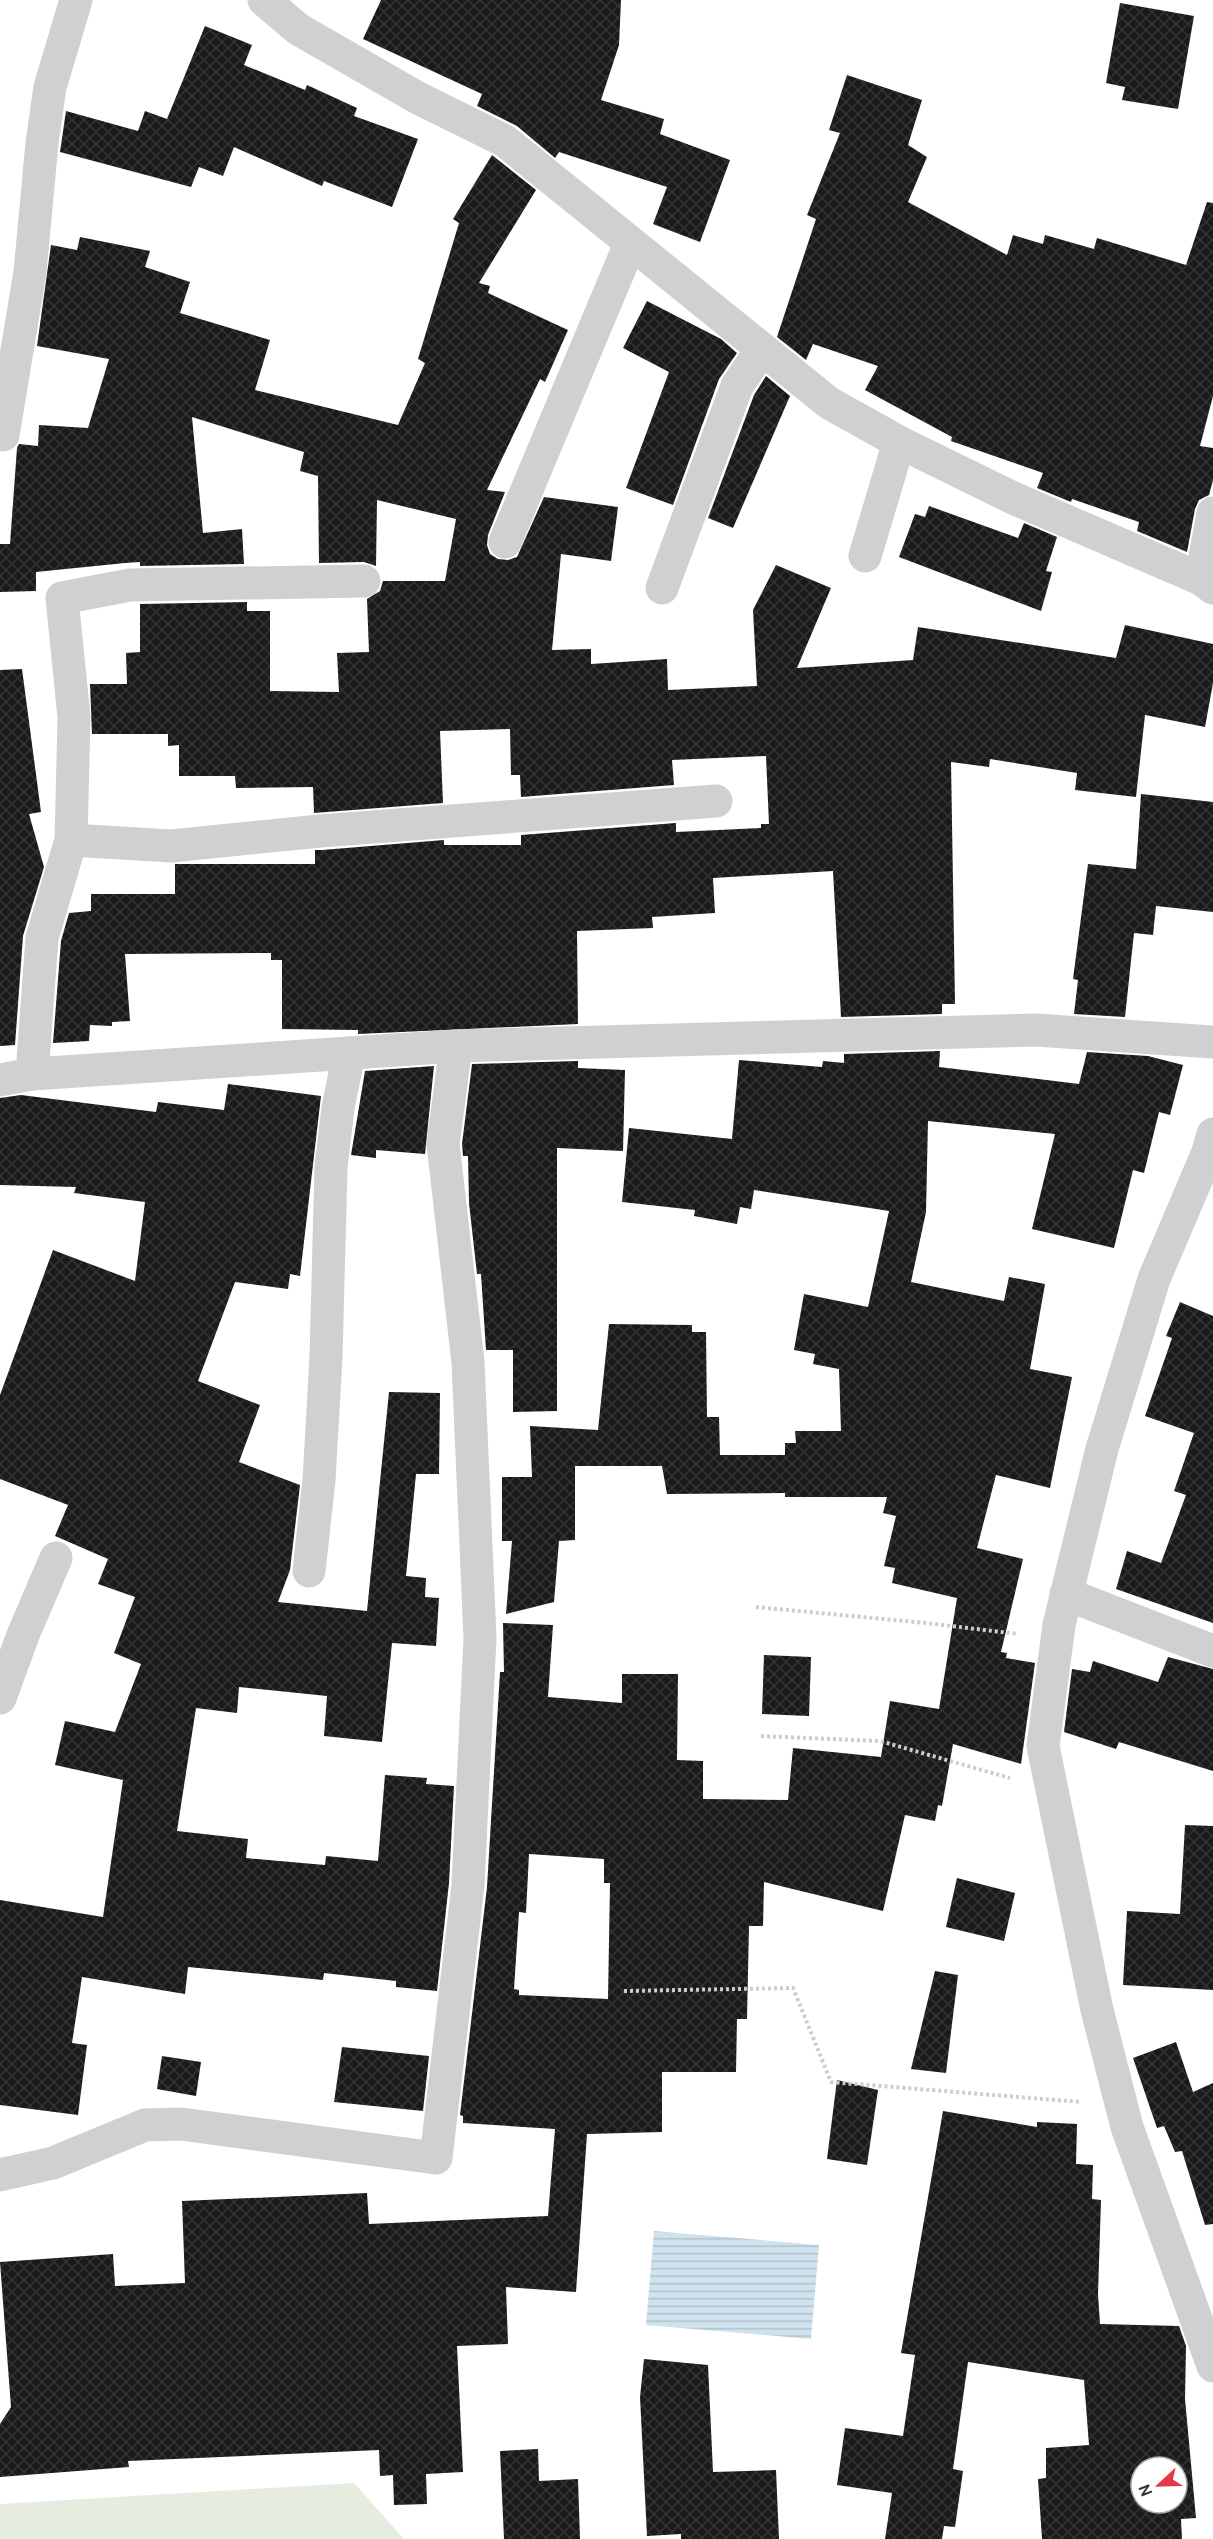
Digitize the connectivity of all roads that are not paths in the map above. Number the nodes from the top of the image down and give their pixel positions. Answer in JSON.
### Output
{"nodes":[{"id":1,"x":76,"y":0,"type":"edge"},
{"id":2,"x":264,"y":0,"type":"edge"},
{"id":3,"x":630,"y":244,"type":"junction"},
{"id":4,"x":762,"y":349,"type":"junction"},
{"id":5,"x":3,"y":435,"type":"dead end"},
{"id":6,"x":899,"y":442,"type":"junction"},
{"id":7,"x":1213,"y":513,"type":"edge"},
{"id":8,"x":505,"y":542,"type":"dead end"},
{"id":9,"x":865,"y":556,"type":"dead end"},
{"id":10,"x":364,"y":581,"type":"dead end"},
{"id":11,"x":1207,"y":583,"type":"edge"},
{"id":12,"x":662,"y":588,"type":"dead end"},
{"id":13,"x":716,"y":801,"type":"dead end"},
{"id":14,"x":71,"y":840,"type":"junction"},
{"id":15,"x":1213,"y":1042,"type":"edge"},
{"id":16,"x":456,"y":1046,"type":"junction"},
{"id":17,"x":349,"y":1053,"type":"junction"},
{"id":18,"x":32,"y":1074,"type":"junction"},
{"id":19,"x":0,"y":1080,"type":"edge"},
{"id":20,"x":1213,"y":1134,"type":"edge"},
{"id":21,"x":56,"y":1558,"type":"dead end"},
{"id":22,"x":309,"y":1571,"type":"dead end"},
{"id":23,"x":1066,"y":1594,"type":"junction"},
{"id":24,"x":1213,"y":1651,"type":"edge"},
{"id":25,"x":0,"y":1698,"type":"edge"},
{"id":26,"x":0,"y":2175,"type":"edge"},
{"id":27,"x":1213,"y":2366,"type":"edge"}],
"edges":[{"from":1,"to":5,"type":"street"},
{"from":2,"to":3,"type":"street"},
{"from":3,"to":4,"type":"street"},
{"from":3,"to":8,"type":"street"},
{"from":4,"to":6,"type":"street"},
{"from":4,"to":12,"type":"street"},
{"from":6,"to":9,"type":"street"},
{"from":6,"to":11,"type":"street"},
{"from":7,"to":11,"type":"street"},
{"from":10,"to":14,"type":"street"},
{"from":13,"to":14,"type":"street"},
{"from":14,"to":18,"type":"street"},
{"from":15,"to":16,"type":"street"},
{"from":16,"to":17,"type":"street"},
{"from":16,"to":26,"type":"street"},
{"from":17,"to":18,"type":"street"},
{"from":17,"to":22,"type":"street"},
{"from":18,"to":19,"type":"street"},
{"from":20,"to":23,"type":"street"},
{"from":21,"to":25,"type":"street"},
{"from":23,"to":24,"type":"street"},
{"from":23,"to":27,"type":"street"}]}
